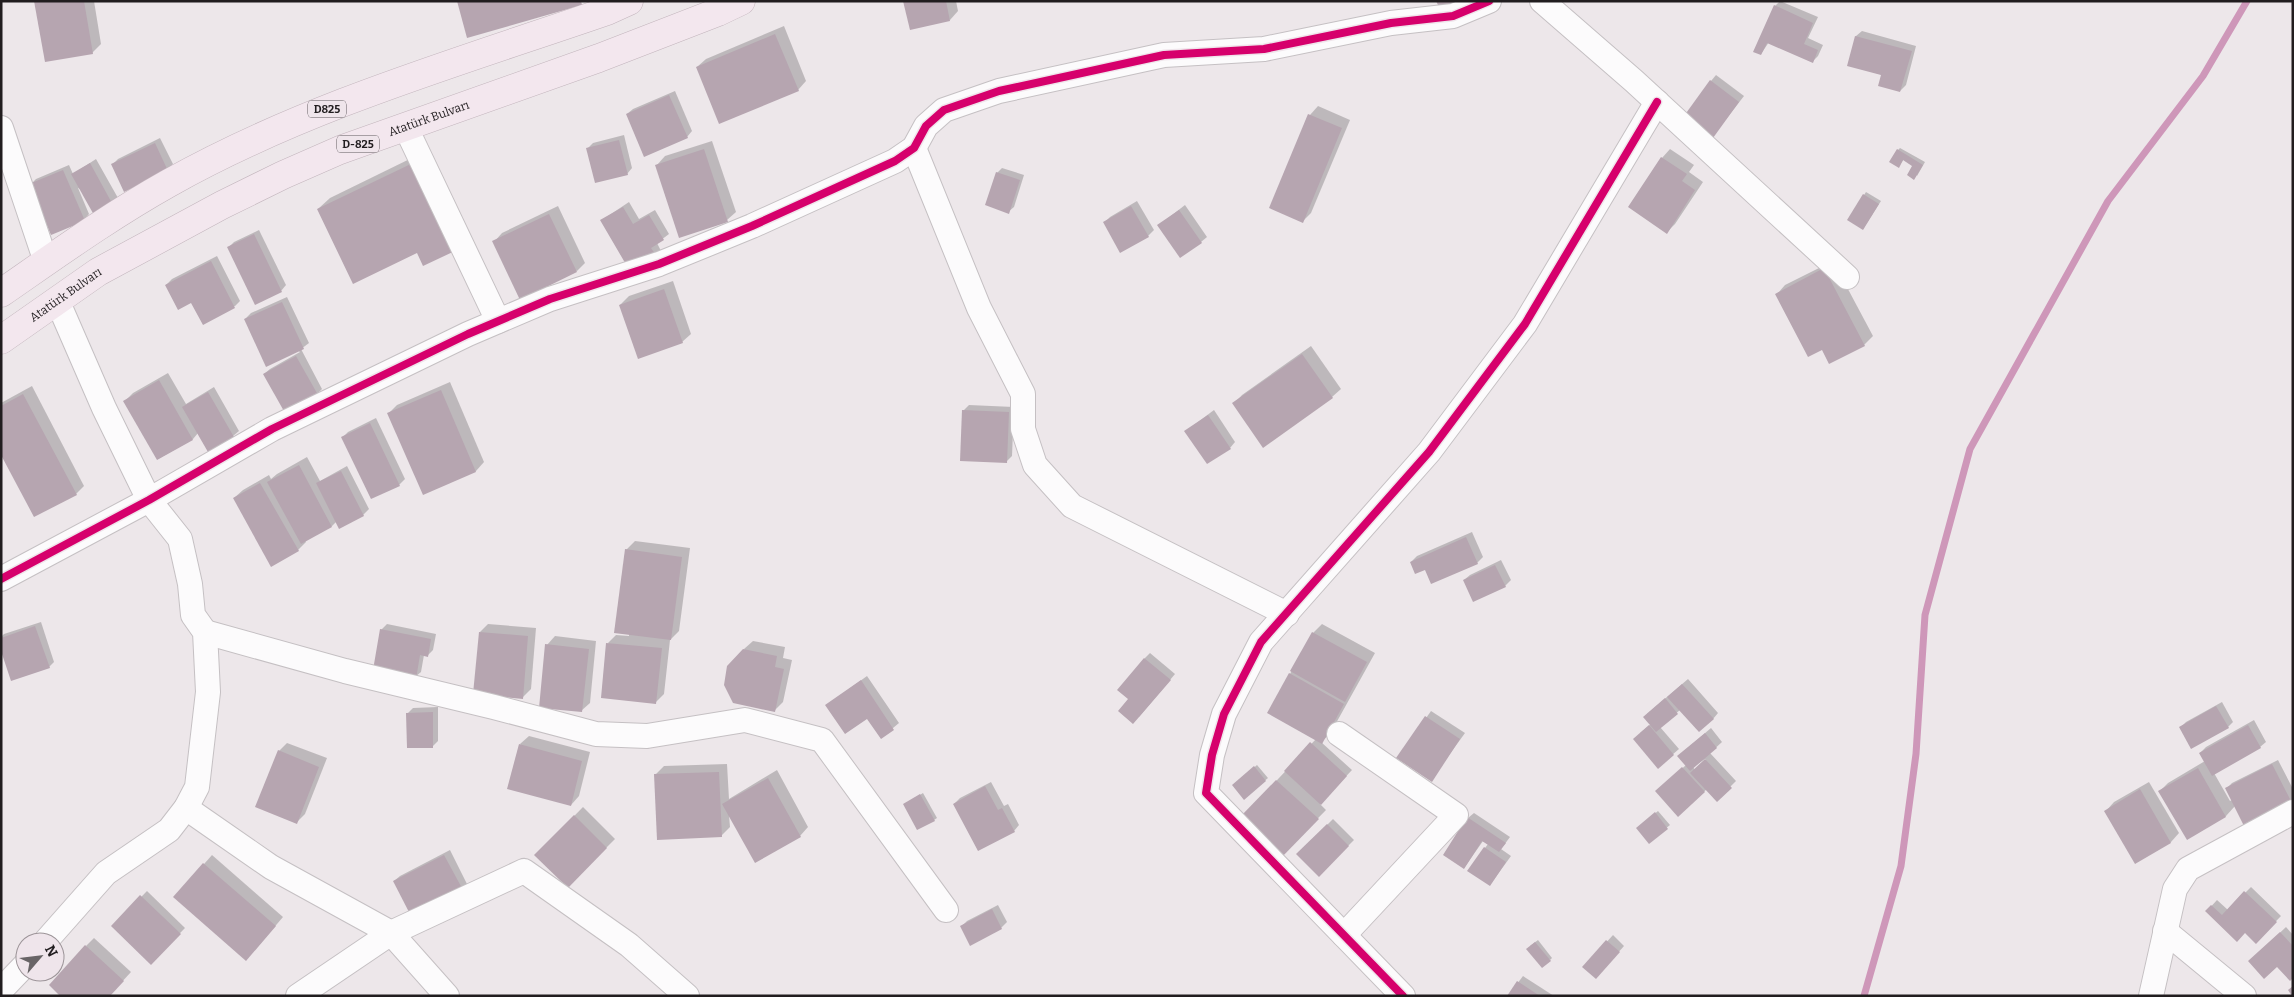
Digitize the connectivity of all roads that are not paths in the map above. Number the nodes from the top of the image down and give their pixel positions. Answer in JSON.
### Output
{"nodes":[{"id":1,"x":741,"y":1,"type":"edge"},
{"id":2,"x":1489,"y":1,"type":"edge"},
{"id":3,"x":1542,"y":1,"type":"edge"},
{"id":4,"x":613,"y":4,"type":"edge"},
{"id":5,"x":1657,"y":102,"type":"junction"},
{"id":6,"x":1,"y":128,"type":"edge"},
{"id":7,"x":406,"y":128,"type":"junction"},
{"id":8,"x":914,"y":148,"type":"junction"},
{"id":9,"x":46,"y":262,"type":"junction"},
{"id":10,"x":1848,"y":277,"type":"dead end"},
{"id":11,"x":1,"y":293,"type":"edge"},
{"id":12,"x":57,"y":300,"type":"junction"},
{"id":13,"x":498,"y":321,"type":"junction"},
{"id":14,"x":1,"y":340,"type":"edge"},
{"id":15,"x":150,"y":500,"type":"junction"},
{"id":16,"x":1,"y":579,"type":"edge"},
{"id":17,"x":1287,"y":614,"type":"junction"},
{"id":18,"x":205,"y":632,"type":"junction"},
{"id":19,"x":1339,"y":734,"type":"dead end"},
{"id":20,"x":186,"y":808,"type":"junction"},
{"id":21,"x":2293,"y":812,"type":"edge"},
{"id":22,"x":946,"y":910,"type":"dead end"},
{"id":23,"x":2166,"y":931,"type":"junction"},
{"id":24,"x":54,"y":932,"type":"edge"},
{"id":25,"x":391,"y":933,"type":"junction"},
{"id":26,"x":1344,"y":935,"type":"junction"},
{"id":27,"x":15,"y":975,"type":"edge"},
{"id":28,"x":1,"y":990,"type":"edge"},
{"id":29,"x":298,"y":996,"type":"edge"},
{"id":30,"x":447,"y":996,"type":"edge"},
{"id":31,"x":687,"y":996,"type":"edge"},
{"id":32,"x":1403,"y":996,"type":"edge"},
{"id":33,"x":2151,"y":996,"type":"edge"},
{"id":34,"x":2244,"y":996,"type":"edge"}],
"edges":[{"from":1,"to":7,"type":"highway","name":"Atatürk Bulvarı","number":"D-825"},
{"from":2,"to":8,"type":"street"},
{"from":3,"to":5,"type":"street"},
{"from":4,"to":9,"type":"highway","number":"D825"},
{"from":5,"to":10,"type":"street"},
{"from":5,"to":17,"type":"street"},
{"from":6,"to":9,"type":"street"},
{"from":7,"to":12,"type":"highway","name":"Atatürk Bulvarı","number":"D-825"},
{"from":7,"to":13,"type":"street"},
{"from":8,"to":13,"type":"street"},
{"from":8,"to":17,"type":"street"},
{"from":9,"to":11,"type":"highway"},
{"from":9,"to":12,"type":"highway"},
{"from":12,"to":14,"type":"highway","name":"Atatürk Bulvarı","number":"D-825"},
{"from":12,"to":15,"type":"street"},
{"from":13,"to":15,"type":"street"},
{"from":15,"to":16,"type":"street"},
{"from":15,"to":18,"type":"street"},
{"from":17,"to":26,"type":"street"},
{"from":18,"to":20,"type":"street"},
{"from":18,"to":22,"type":"street"},
{"from":19,"to":26,"type":"street"},
{"from":20,"to":24,"type":"street"},
{"from":20,"to":25,"type":"street"},
{"from":21,"to":23,"type":"street"},
{"from":23,"to":33,"type":"street"},
{"from":23,"to":34,"type":"street"},
{"from":25,"to":29,"type":"street"},
{"from":25,"to":30,"type":"street"},
{"from":25,"to":31,"type":"street"},
{"from":26,"to":32,"type":"street"},
{"from":27,"to":28,"type":"street"}]}
